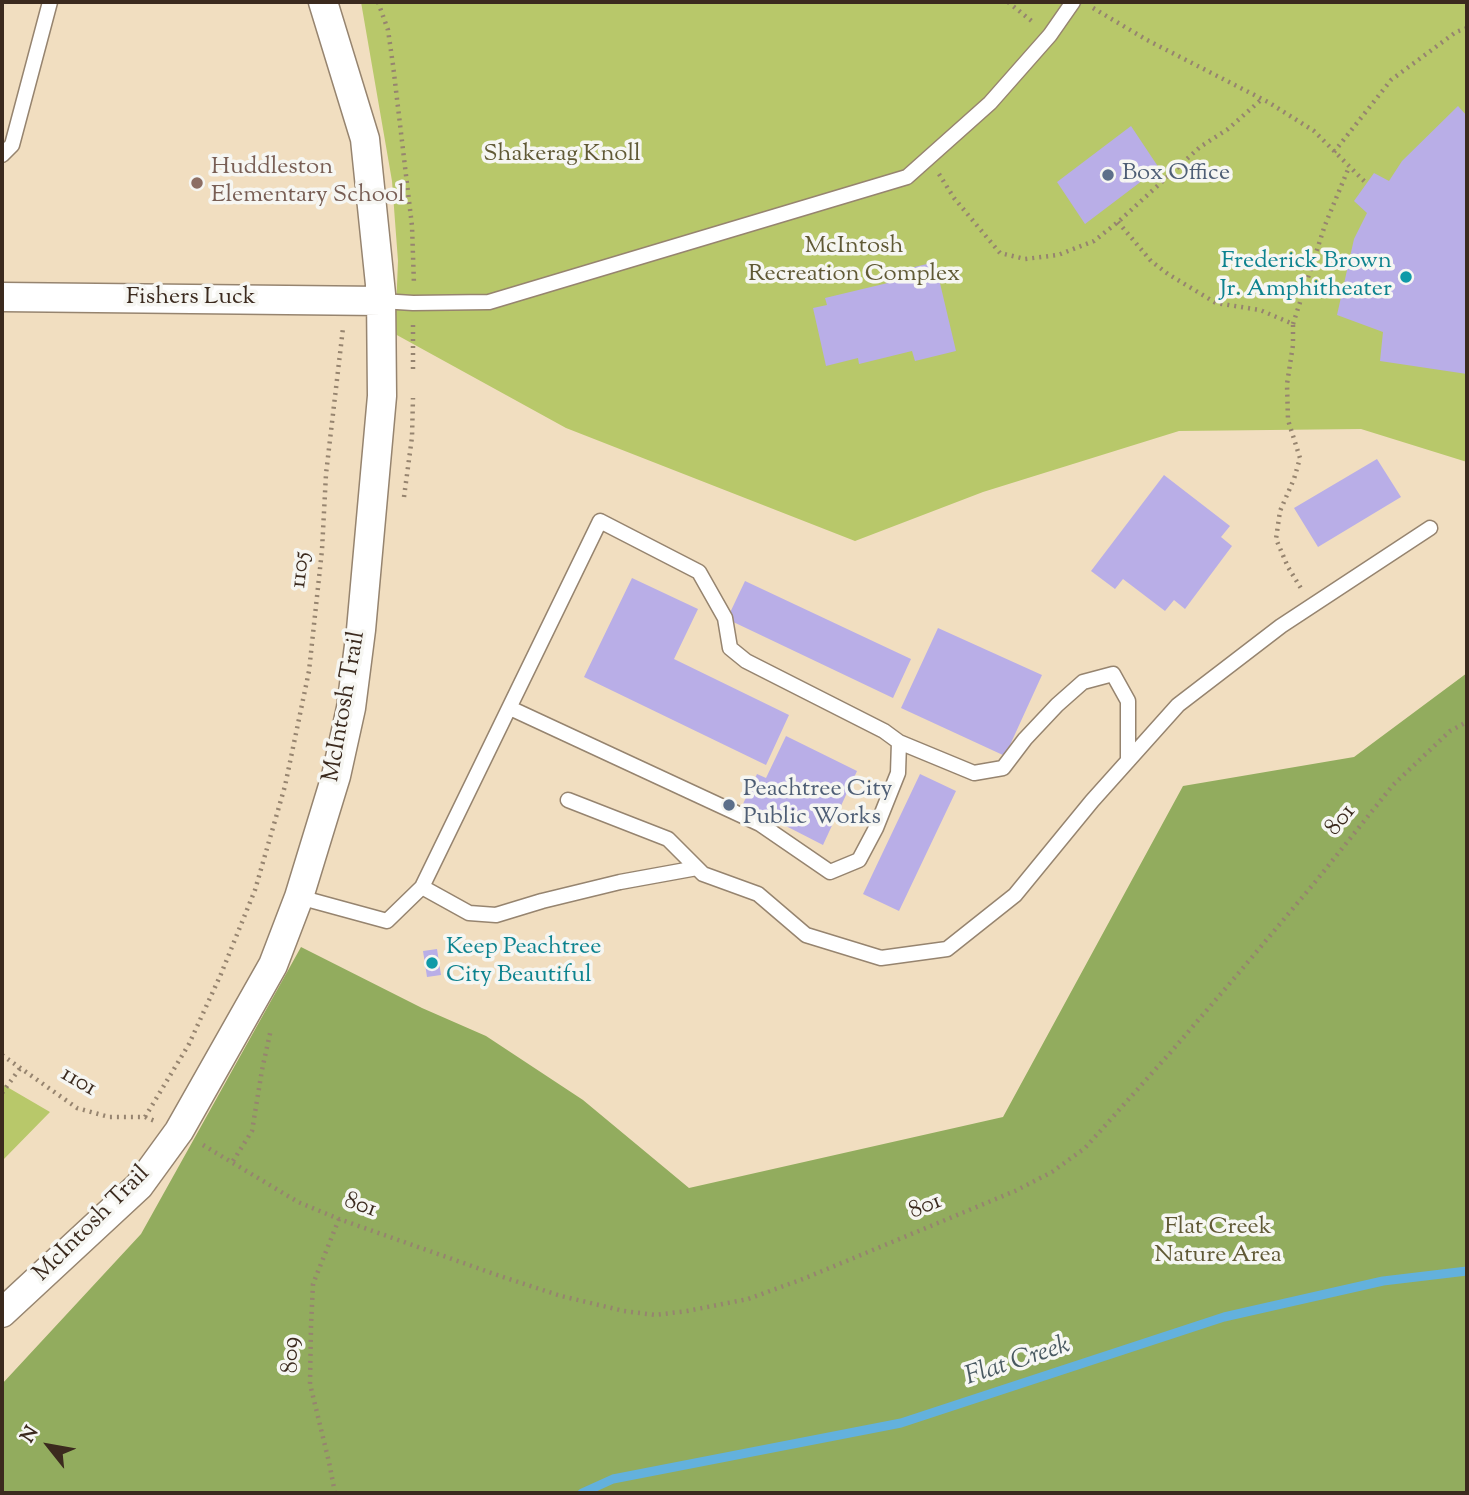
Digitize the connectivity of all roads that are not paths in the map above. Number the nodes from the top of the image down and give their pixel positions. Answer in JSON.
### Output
{"nodes":[{"id":1,"x":50,"y":2,"type":"edge"},
{"id":2,"x":323,"y":2,"type":"edge"},
{"id":3,"x":1073,"y":2,"type":"edge"},
{"id":4,"x":2,"y":155,"type":"edge"},
{"id":5,"x":2,"y":297,"type":"edge"},
{"id":6,"x":381,"y":301,"type":"junction"},
{"id":7,"x":1430,"y":528,"type":"dead end"},
{"id":8,"x":510,"y":708,"type":"junction"},
{"id":9,"x":899,"y":742,"type":"junction"},
{"id":10,"x":1128,"y":761,"type":"junction"},
{"id":11,"x":568,"y":800,"type":"dead end"},
{"id":12,"x":697,"y":868,"type":"junction"},
{"id":13,"x":422,"y":887,"type":"junction"},
{"id":14,"x":299,"y":897,"type":"junction"},
{"id":15,"x":10,"y":1306,"type":"edge"}],
"edges":[{"from":1,"to":4,"type":"lane"},
{"from":2,"to":6,"type":"street","name":"McIntosh Trail"},
{"from":3,"to":6,"type":"lane"},
{"from":5,"to":6,"type":"street","name":"Fishers Luck"},
{"from":6,"to":14,"type":"street","name":"McIntosh Trail"},
{"from":7,"to":10,"type":"lane"},
{"from":8,"to":9,"type":"lane"},
{"from":8,"to":9,"type":"lane"},
{"from":8,"to":13,"type":"lane"},
{"from":9,"to":10,"type":"lane"},
{"from":10,"to":12,"type":"lane"},
{"from":11,"to":12,"type":"lane"},
{"from":12,"to":13,"type":"lane"},
{"from":13,"to":14,"type":"lane"},
{"from":14,"to":15,"type":"street","name":"McIntosh Trail"}]}
